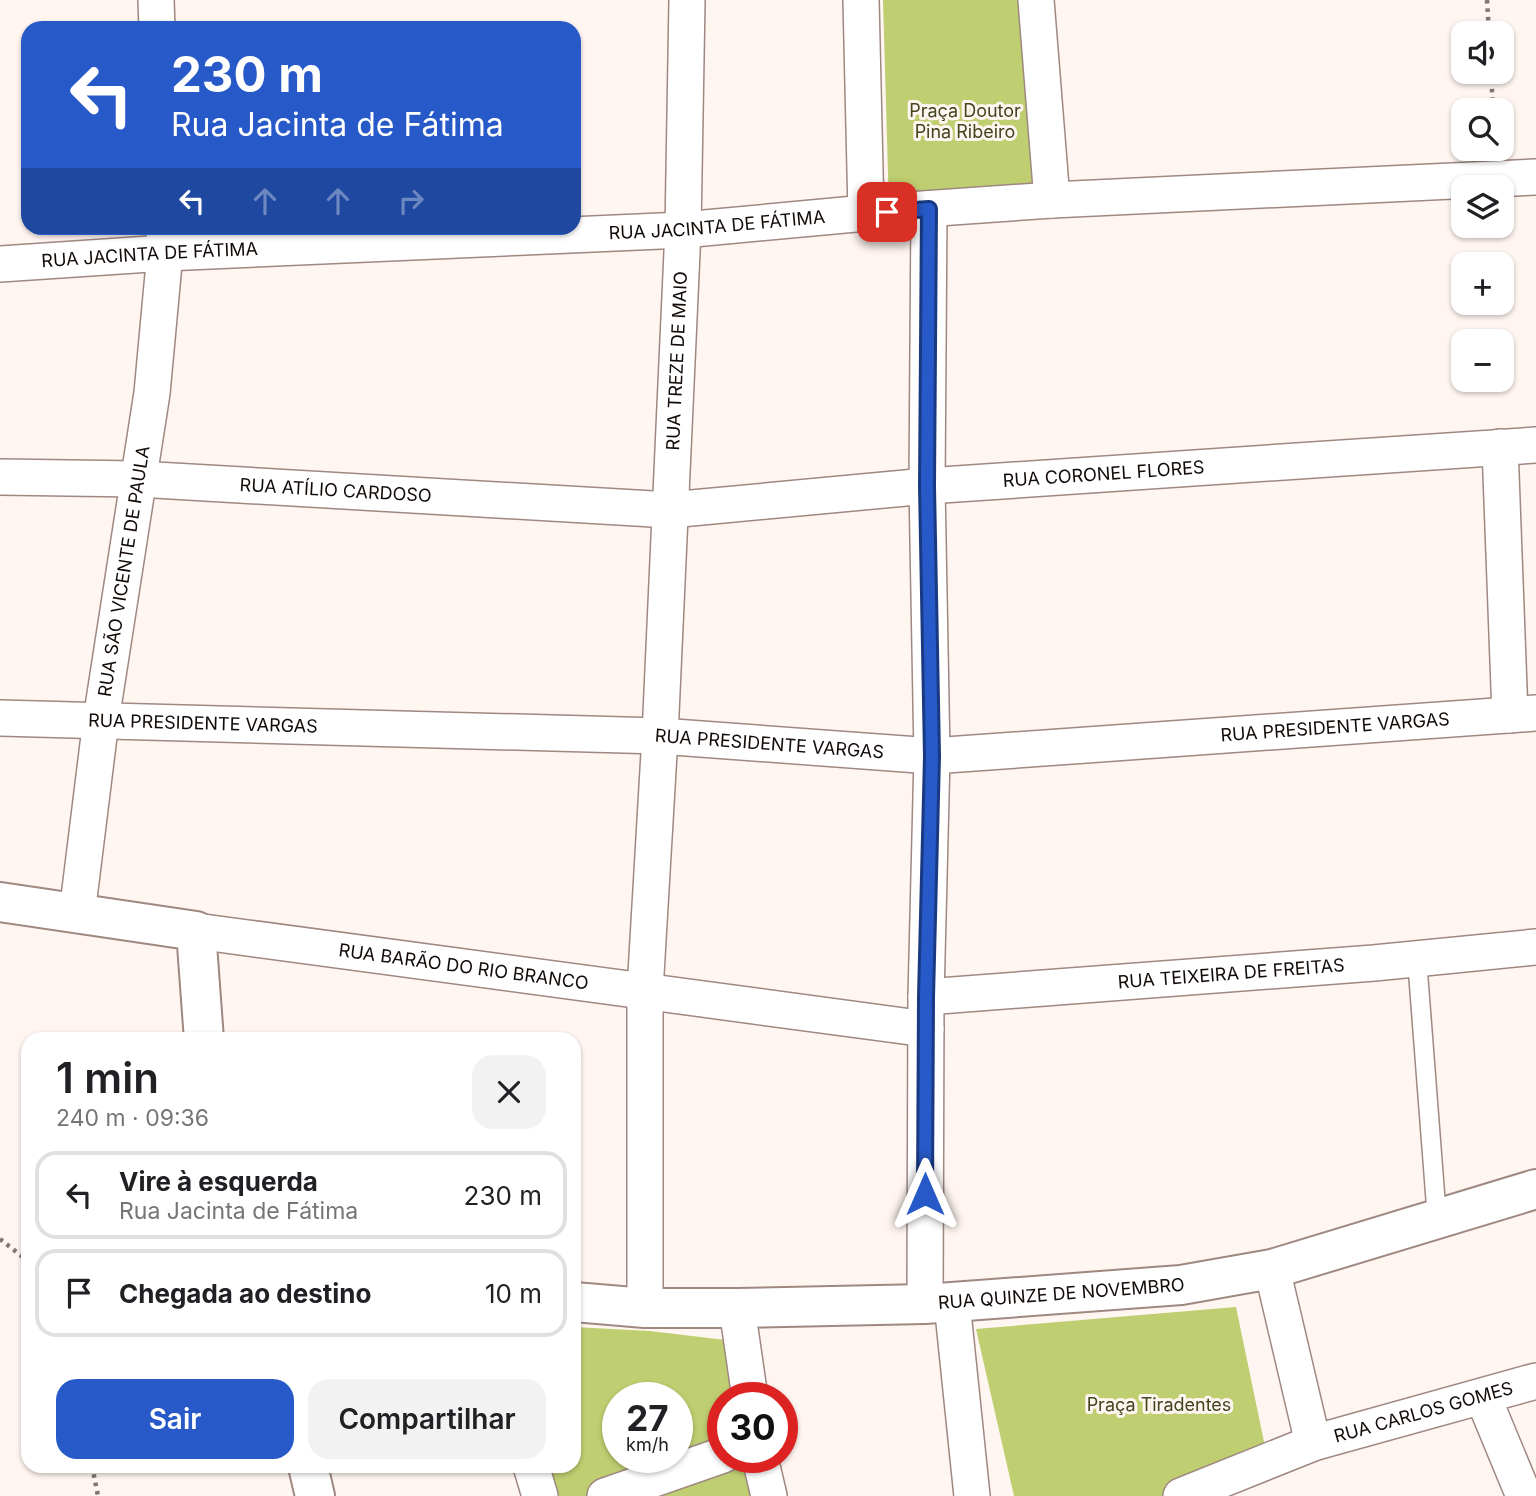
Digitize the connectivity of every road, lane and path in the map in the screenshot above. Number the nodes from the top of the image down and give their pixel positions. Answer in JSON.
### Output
{"nodes":[{"id":1,"x":156,"y":0,"type":"edge"},
{"id":2,"x":687,"y":0,"type":"edge"},
{"id":3,"x":861,"y":0,"type":"edge"},
{"id":4,"x":1036,"y":0,"type":"edge"},
{"id":5,"x":1487,"y":0,"type":"edge"},
{"id":6,"x":157,"y":21,"type":"edge"},
{"id":7,"x":1488,"y":21,"type":"edge"},
{"id":8,"x":1536,"y":177,"type":"edge"},
{"id":9,"x":1052,"y":200,"type":"junction"},
{"id":10,"x":929,"y":209,"type":"junction"},
{"id":11,"x":866,"y":213,"type":"junction"},
{"id":12,"x":683,"y":230,"type":"junction"},
{"id":13,"x":581,"y":232,"type":"edge"},
{"id":14,"x":424,"y":235,"type":"edge"},
{"id":15,"x":164,"y":240,"type":"edge"},
{"id":16,"x":0,"y":264,"type":"edge"},
{"id":17,"x":1536,"y":444,"type":"edge"},
{"id":18,"x":1500,"y":447,"type":"junction"},
{"id":19,"x":0,"y":477,"type":"edge"},
{"id":20,"x":138,"y":479,"type":"junction"},
{"id":21,"x":927,"y":486,"type":"junction"},
{"id":22,"x":670,"y":510,"type":"junction"},
{"id":23,"x":1523,"y":714,"type":"edge"},
{"id":24,"x":0,"y":718,"type":"edge"},
{"id":25,"x":101,"y":720,"type":"junction"},
{"id":26,"x":660,"y":736,"type":"junction"},
{"id":27,"x":932,"y":756,"type":"junction"},
{"id":28,"x":0,"y":902,"type":"edge"},
{"id":29,"x":77,"y":914,"type":"junction"},
{"id":30,"x":196,"y":930,"type":"junction"},
{"id":31,"x":1536,"y":947,"type":"edge"},
{"id":32,"x":1417,"y":959,"type":"junction"},
{"id":33,"x":645,"y":991,"type":"junction"},
{"id":34,"x":926,"y":1013,"type":"junction"},
{"id":35,"x":203,"y":1032,"type":"edge"},
{"id":36,"x":1536,"y":1189,"type":"edge"},
{"id":37,"x":1437,"y":1219,"type":"junction"},
{"id":38,"x":0,"y":1238,"type":"edge"},
{"id":39,"x":21,"y":1255,"type":"edge"},
{"id":40,"x":1272,"y":1269,"type":"junction"},
{"id":41,"x":581,"y":1303,"type":"edge"},
{"id":42,"x":938,"y":1304,"type":"junction"},
{"id":43,"x":645,"y":1308,"type":"junction"},
{"id":44,"x":737,"y":1308,"type":"junction"},
{"id":45,"x":1536,"y":1381,"type":"edge"},
{"id":46,"x":748,"y":1382,"type":"edge"},
{"id":47,"x":1483,"y":1396,"type":"junction"},
{"id":48,"x":1313,"y":1443,"type":"junction"},
{"id":49,"x":707,"y":1461,"type":"edge"},
{"id":50,"x":93,"y":1473,"type":"edge"},
{"id":51,"x":310,"y":1473,"type":"edge"},
{"id":52,"x":533,"y":1473,"type":"edge"},
{"id":53,"x":763,"y":1473,"type":"edge"},
{"id":54,"x":98,"y":1496,"type":"edge"},
{"id":55,"x":315,"y":1496,"type":"edge"},
{"id":56,"x":540,"y":1496,"type":"edge"},
{"id":57,"x":605,"y":1496,"type":"edge"},
{"id":58,"x":768,"y":1496,"type":"edge"},
{"id":59,"x":972,"y":1496,"type":"edge"},
{"id":60,"x":1181,"y":1496,"type":"edge"},
{"id":61,"x":1525,"y":1496,"type":"edge"}],
"edges":[{"from":1,"to":6,"type":"street"},
{"from":2,"to":12,"type":"street","name":"RUA TREZE DE MAIO"},
{"from":3,"to":11,"type":"street"},
{"from":4,"to":9,"type":"street"},
{"from":5,"to":7,"type":"path"},
{"from":8,"to":9,"type":"street"},
{"from":9,"to":10,"type":"street"},
{"from":10,"to":11,"type":"street","name":"RUA JACINTA DE FÁTIMA"},
{"from":10,"to":21,"type":"street"},
{"from":11,"to":12,"type":"street","name":"RUA JACINTA DE FÁTIMA"},
{"from":12,"to":13,"type":"street","name":"RUA JACINTA DE FÁTIMA"},
{"from":12,"to":22,"type":"street","name":"RUA TREZE DE MAIO"},
{"from":14,"to":15,"type":"street","name":"RUA JACINTA DE FÁTIMA"},
{"from":15,"to":16,"type":"street","name":"RUA JACINTA DE FÁTIMA"},
{"from":15,"to":20,"type":"street","name":"RUA SÃO VICENTE DE PAULA"},
{"from":17,"to":18,"type":"street","name":"RUA CORONEL FLORES"},
{"from":18,"to":21,"type":"street","name":"RUA CORONEL FLORES"},
{"from":18,"to":23,"type":"street"},
{"from":19,"to":20,"type":"street","name":"RUA ATÍLIO CARDOSO"},
{"from":20,"to":22,"type":"street","name":"RUA ATÍLIO CARDOSO"},
{"from":20,"to":25,"type":"street","name":"RUA SÃO VICENTE DE PAULA"},
{"from":21,"to":22,"type":"street","name":"RUA CORONEL FLORES"},
{"from":21,"to":27,"type":"street"},
{"from":22,"to":26,"type":"street","name":"RUA TREZE DE MAIO"},
{"from":23,"to":27,"type":"street","name":"RUA PRESIDENTE VARGAS"},
{"from":24,"to":25,"type":"street","name":"RUA PRESIDENTE VARGAS"},
{"from":25,"to":26,"type":"street","name":"RUA PRESIDENTE VARGAS"},
{"from":25,"to":29,"type":"street","name":"RUA SÃO VICENTE DE PAULA"},
{"from":26,"to":27,"type":"street","name":"RUA PRESIDENTE VARGAS"},
{"from":26,"to":33,"type":"street","name":"RUA TREZE DE MAIO"},
{"from":27,"to":34,"type":"street"},
{"from":28,"to":29,"type":"street","name":"RUA BARÃO DO RIO BRANCO"},
{"from":29,"to":30,"type":"street","name":"RUA BARÃO DO RIO BRANCO"},
{"from":30,"to":33,"type":"street","name":"RUA BARÃO DO RIO BRANCO"},
{"from":30,"to":35,"type":"street"},
{"from":31,"to":32,"type":"street","name":"RUA TEIXEIRA DE FREITAS"},
{"from":32,"to":34,"type":"street","name":"RUA TEIXEIRA DE FREITAS"},
{"from":32,"to":37,"type":"lane"},
{"from":33,"to":34,"type":"street","name":"RUA BARÃO DO RIO BRANCO"},
{"from":33,"to":43,"type":"street","name":"RUA TREZE DE MAIO"},
{"from":34,"to":42,"type":"street"},
{"from":36,"to":37,"type":"street","name":"RUA QUINZE DE NOVEMBRO"},
{"from":37,"to":40,"type":"street","name":"RUA QUINZE DE NOVEMBRO"},
{"from":38,"to":39,"type":"path"},
{"from":40,"to":42,"type":"street","name":"RUA QUINZE DE NOVEMBRO"},
{"from":40,"to":48,"type":"street"},
{"from":41,"to":43,"type":"street","name":"RUA QUINZE DE NOVEMBRO"},
{"from":42,"to":44,"type":"street","name":"RUA QUINZE DE NOVEMBRO"},
{"from":42,"to":59,"type":"street"},
{"from":43,"to":44,"type":"street","name":"RUA QUINZE DE NOVEMBRO"},
{"from":44,"to":46,"type":"street"},
{"from":45,"to":47,"type":"street","name":"RUA CARLOS GOMES"},
{"from":47,"to":48,"type":"street","name":"RUA CARLOS GOMES"},
{"from":47,"to":61,"type":"street"},
{"from":48,"to":60,"type":"street"},
{"from":49,"to":57,"type":"street"},
{"from":50,"to":54,"type":"path"},
{"from":51,"to":55,"type":"street"},
{"from":52,"to":56,"type":"street"},
{"from":53,"to":58,"type":"street"}]}
